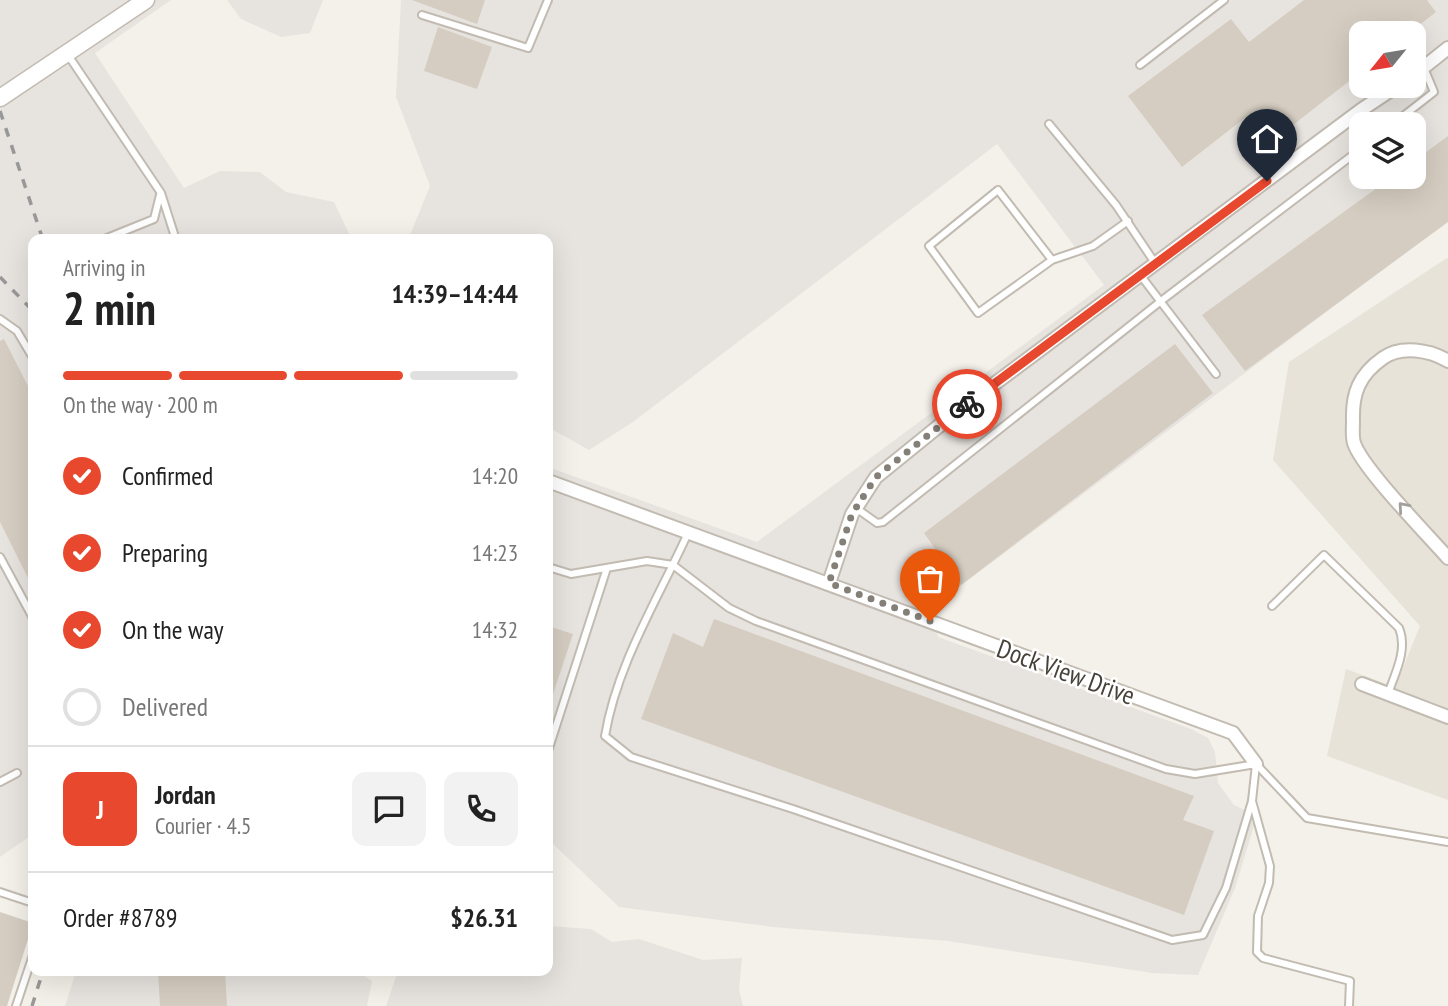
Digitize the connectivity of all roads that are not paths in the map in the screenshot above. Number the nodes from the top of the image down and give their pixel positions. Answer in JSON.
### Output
{"nodes":[{"id":1,"x":146,"y":0,"type":"edge"},
{"id":2,"x":548,"y":0,"type":"edge"},
{"id":3,"x":1224,"y":0,"type":"edge"},
{"id":4,"x":422,"y":15,"type":"dead end"},
{"id":5,"x":1446,"y":52,"type":"edge"},
{"id":6,"x":67,"y":54,"type":"junction"},
{"id":7,"x":1140,"y":65,"type":"dead end"},
{"id":8,"x":1426,"y":66,"type":"edge"},
{"id":9,"x":1426,"y":81,"type":"edge"},
{"id":10,"x":1,"y":94,"type":"edge"},
{"id":11,"x":1379,"y":98,"type":"edge"},
{"id":12,"x":1408,"y":112,"type":"edge"},
{"id":13,"x":1049,"y":124,"type":"dead end"},
{"id":14,"x":1349,"y":158,"type":"edge"},
{"id":15,"x":161,"y":193,"type":"junction"},
{"id":16,"x":1128,"y":221,"type":"junction"},
{"id":17,"x":117,"y":234,"type":"edge"},
{"id":18,"x":174,"y":234,"type":"edge"},
{"id":19,"x":1052,"y":260,"type":"junction"},
{"id":20,"x":1156,"y":265,"type":"junction"},
{"id":21,"x":1141,"y":276,"type":"junction"},
{"id":22,"x":1161,"y":301,"type":"junction"},
{"id":23,"x":0,"y":319,"type":"edge"},
{"id":24,"x":28,"y":350,"type":"edge"},
{"id":25,"x":1448,"y":362,"type":"edge"},
{"id":26,"x":1216,"y":374,"type":"dead end"},
{"id":27,"x":553,"y":483,"type":"edge"},
{"id":28,"x":856,"y":508,"type":"junction"},
{"id":29,"x":689,"y":532,"type":"junction"},
{"id":30,"x":0,"y":556,"type":"edge"},
{"id":31,"x":1448,"y":558,"type":"edge"},
{"id":32,"x":673,"y":565,"type":"junction"},
{"id":33,"x":607,"y":568,"type":"junction"},
{"id":34,"x":553,"y":569,"type":"edge"},
{"id":35,"x":829,"y":583,"type":"junction"},
{"id":36,"x":1272,"y":606,"type":"dead end"},
{"id":37,"x":28,"y":609,"type":"edge"},
{"id":38,"x":1362,"y":684,"type":"dead end"},
{"id":39,"x":1388,"y":694,"type":"junction"},
{"id":40,"x":1448,"y":717,"type":"edge"},
{"id":41,"x":553,"y":735,"type":"edge"},
{"id":42,"x":1255,"y":764,"type":"junction"},
{"id":43,"x":17,"y":773,"type":"dead end"},
{"id":44,"x":0,"y":782,"type":"edge"},
{"id":45,"x":1252,"y":801,"type":"junction"},
{"id":46,"x":1448,"y":842,"type":"edge"},
{"id":47,"x":0,"y":892,"type":"edge"},
{"id":48,"x":28,"y":901,"type":"edge"},
{"id":49,"x":28,"y":970,"type":"edge"},
{"id":50,"x":16,"y":1006,"type":"edge"},
{"id":51,"x":1349,"y":1006,"type":"edge"}],
"edges":[{"from":1,"to":6,"type":"street"},
{"from":2,"to":4,"type":"lane"},
{"from":3,"to":7,"type":"lane"},
{"from":5,"to":8,"type":"street"},
{"from":6,"to":10,"type":"street"},
{"from":6,"to":15,"type":"lane"},
{"from":9,"to":12,"type":"lane"},
{"from":11,"to":20,"type":"street"},
{"from":13,"to":16,"type":"lane"},
{"from":14,"to":22,"type":"lane"},
{"from":15,"to":17,"type":"lane"},
{"from":15,"to":18,"type":"lane"},
{"from":16,"to":19,"type":"lane"},
{"from":16,"to":20,"type":"lane"},
{"from":19,"to":19,"type":"lane"},
{"from":20,"to":21,"type":"street"},
{"from":21,"to":22,"type":"lane"},
{"from":21,"to":28,"type":"street"},
{"from":22,"to":26,"type":"lane"},
{"from":22,"to":28,"type":"lane"},
{"from":23,"to":24,"type":"lane"},
{"from":31,"to":25,"type":"street","one_way":true},
{"from":27,"to":29,"type":"street","name":"Dock View Drive"},
{"from":28,"to":35,"type":"street"},
{"from":29,"to":32,"type":"lane"},
{"from":29,"to":35,"type":"street","name":"Dock View Drive"},
{"from":30,"to":37,"type":"lane"},
{"from":32,"to":33,"type":"lane"},
{"from":32,"to":42,"type":"lane"},
{"from":32,"to":45,"type":"lane"},
{"from":33,"to":34,"type":"lane"},
{"from":33,"to":41,"type":"lane"},
{"from":35,"to":42,"type":"street","name":"Dock View Drive"},
{"from":36,"to":39,"type":"lane"},
{"from":38,"to":39,"type":"street"},
{"from":39,"to":40,"type":"street"},
{"from":42,"to":45,"type":"lane"},
{"from":42,"to":46,"type":"lane"},
{"from":43,"to":44,"type":"lane"},
{"from":45,"to":51,"type":"lane"},
{"from":47,"to":48,"type":"lane"},
{"from":49,"to":50,"type":"lane"}]}
